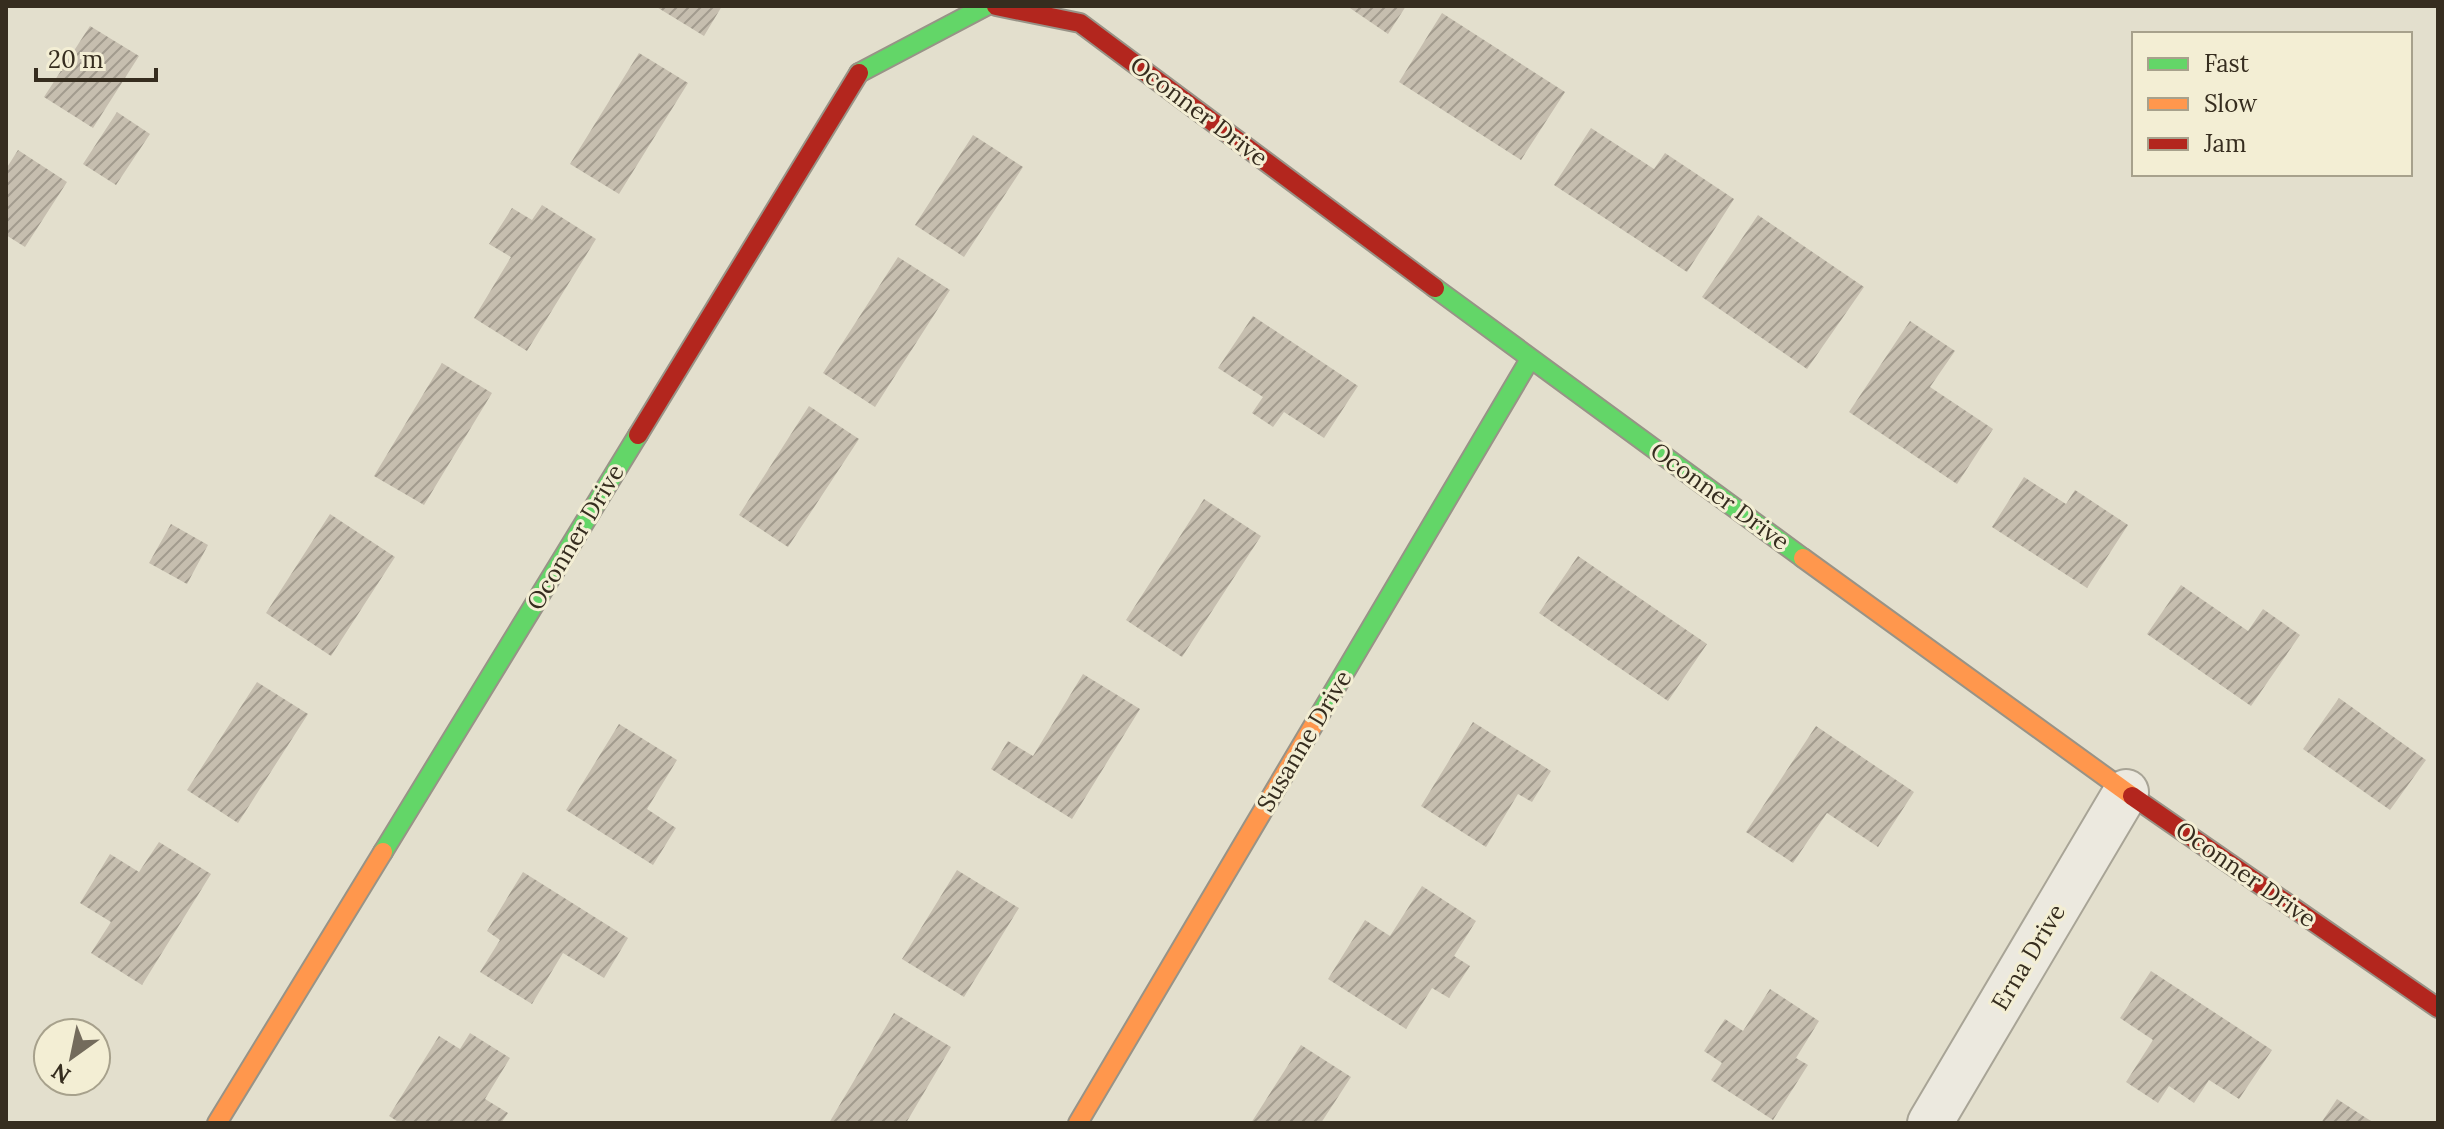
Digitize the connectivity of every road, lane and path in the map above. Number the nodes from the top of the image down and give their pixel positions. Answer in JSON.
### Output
{"nodes":[{"id":1,"x":986,"y":6,"type":"edge"},
{"id":2,"x":996,"y":6,"type":"edge"},
{"id":3,"x":1530,"y":359,"type":"junction"},
{"id":4,"x":2126,"y":792,"type":"junction"},
{"id":5,"x":2438,"y":1008,"type":"edge"},
{"id":6,"x":217,"y":1123,"type":"edge"},
{"id":7,"x":1078,"y":1123,"type":"edge"},
{"id":8,"x":1930,"y":1123,"type":"edge"}],
"edges":[{"from":1,"to":6,"type":"street","name":"Oconner Drive"},
{"from":2,"to":3,"type":"street","name":"Oconner Drive"},
{"from":3,"to":4,"type":"street","name":"Oconner Drive"},
{"from":3,"to":7,"type":"street","name":"Susanne Drive"},
{"from":4,"to":5,"type":"street","name":"Oconner Drive"},
{"from":4,"to":8,"type":"street","name":"Erna Drive"}]}
